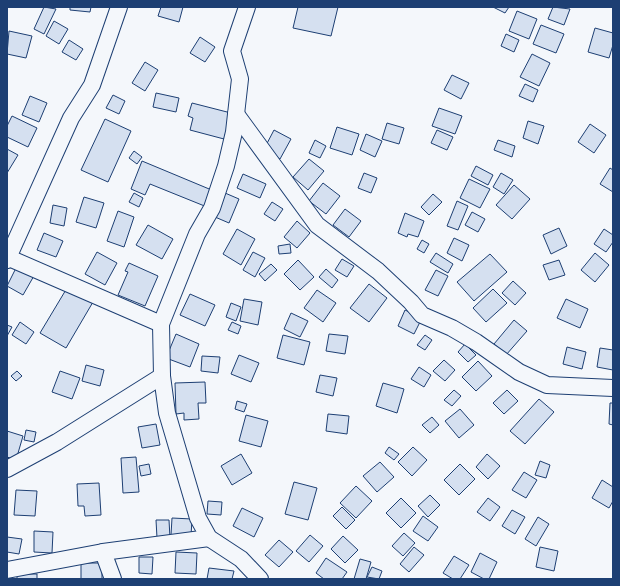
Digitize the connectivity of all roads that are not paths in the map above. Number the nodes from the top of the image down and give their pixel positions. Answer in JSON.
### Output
{"nodes":[{"id":1,"x":119,"y":7,"type":"edge"},
{"id":2,"x":247,"y":7,"type":"edge"},
{"id":3,"x":236,"y":114,"type":"junction"},
{"id":4,"x":8,"y":259,"type":"edge"},
{"id":5,"x":161,"y":324,"type":"junction"},
{"id":6,"x":162,"y":376,"type":"junction"},
{"id":7,"x":613,"y":388,"type":"edge"},
{"id":8,"x":7,"y":469,"type":"edge"},
{"id":9,"x":208,"y":538,"type":"junction"},
{"id":10,"x":103,"y":552,"type":"junction"},
{"id":11,"x":7,"y":570,"type":"edge"},
{"id":12,"x":113,"y":579,"type":"edge"},
{"id":13,"x":260,"y":579,"type":"edge"}],
"edges":[{"from":1,"to":4,"type":"street"},
{"from":2,"to":3,"type":"street"},
{"from":3,"to":5,"type":"street"},
{"from":3,"to":7,"type":"street"},
{"from":4,"to":5,"type":"street"},
{"from":5,"to":6,"type":"street"},
{"from":6,"to":8,"type":"street"},
{"from":6,"to":9,"type":"street"},
{"from":9,"to":10,"type":"street"},
{"from":9,"to":13,"type":"street"},
{"from":10,"to":11,"type":"street"},
{"from":10,"to":12,"type":"street"}]}
